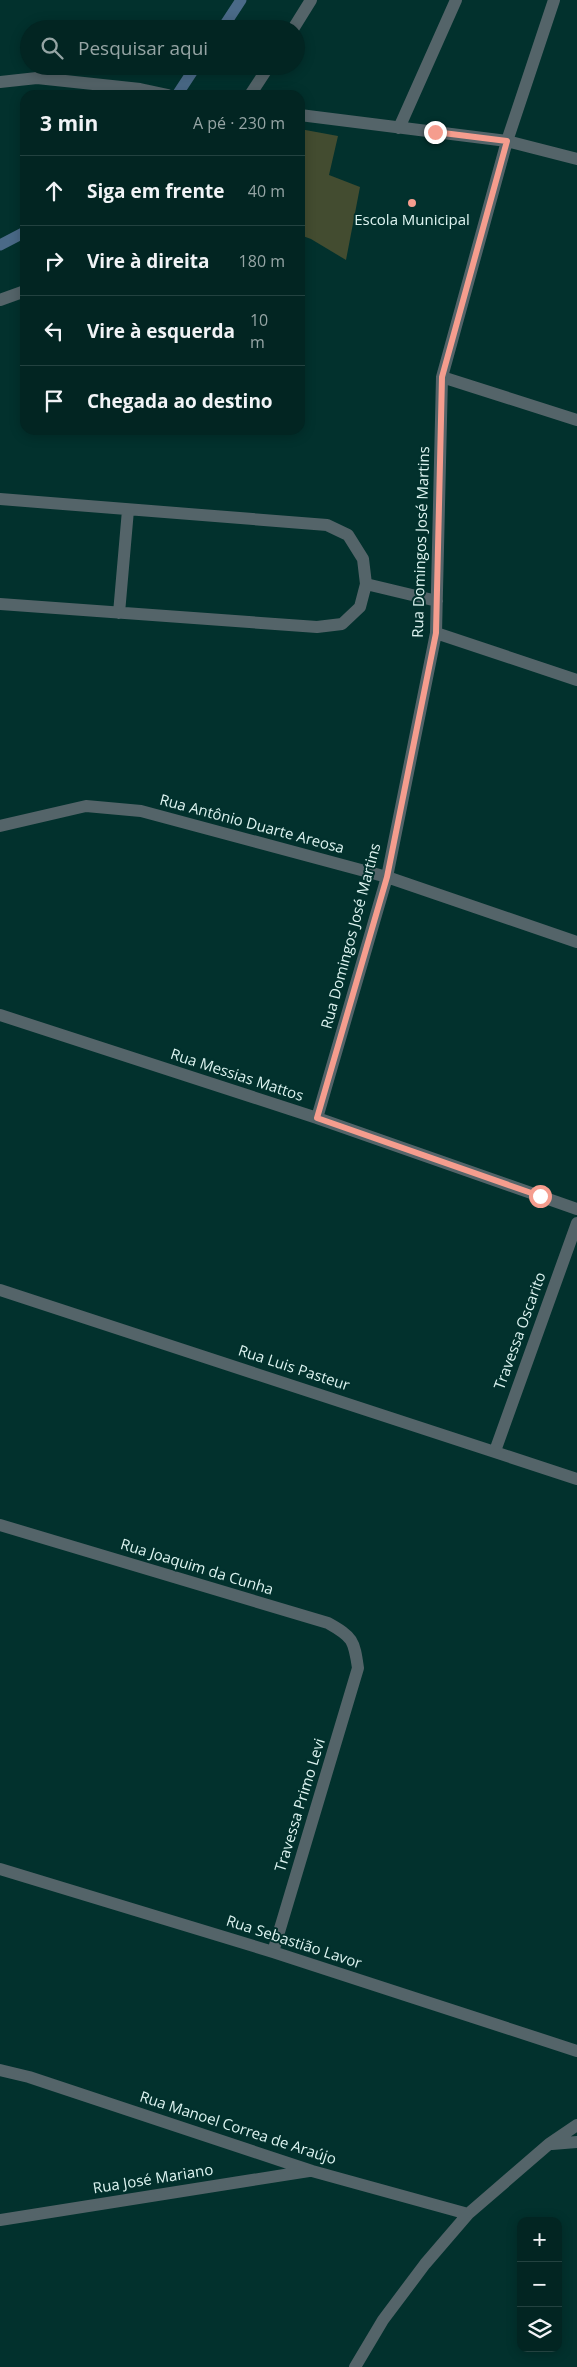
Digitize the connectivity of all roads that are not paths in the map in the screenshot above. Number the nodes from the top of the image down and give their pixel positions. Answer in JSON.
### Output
{"nodes":[{"id":1,"x":311,"y":0,"type":"edge"},
{"id":2,"x":456,"y":0,"type":"edge"},
{"id":3,"x":554,"y":0,"type":"edge"},
{"id":4,"x":299,"y":20,"type":"edge"},
{"id":5,"x":263,"y":75,"type":"edge"},
{"id":6,"x":0,"y":82,"type":"edge"},
{"id":7,"x":145,"y":90,"type":"edge"},
{"id":8,"x":253,"y":90,"type":"edge"},
{"id":9,"x":305,"y":116,"type":"edge"},
{"id":10,"x":399,"y":128,"type":"junction"},
{"id":11,"x":507,"y":141,"type":"junction"},
{"id":12,"x":577,"y":159,"type":"edge"},
{"id":13,"x":20,"y":293,"type":"edge"},
{"id":14,"x":0,"y":300,"type":"edge"},
{"id":15,"x":442,"y":377,"type":"junction"},
{"id":16,"x":577,"y":420,"type":"edge"},
{"id":17,"x":0,"y":499,"type":"edge"},
{"id":18,"x":128,"y":510,"type":"junction"},
{"id":19,"x":366,"y":584,"type":"junction"},
{"id":20,"x":437,"y":600,"type":"junction"},
{"id":21,"x":0,"y":604,"type":"edge"},
{"id":22,"x":119,"y":613,"type":"junction"},
{"id":23,"x":436,"y":633,"type":"junction"},
{"id":24,"x":577,"y":680,"type":"edge"},
{"id":25,"x":0,"y":826,"type":"edge"},
{"id":26,"x":387,"y":877,"type":"junction"},
{"id":27,"x":577,"y":942,"type":"edge"},
{"id":28,"x":0,"y":1015,"type":"edge"},
{"id":29,"x":317,"y":1118,"type":"junction"},
{"id":30,"x":577,"y":1209,"type":"edge"},
{"id":31,"x":577,"y":1223,"type":"edge"},
{"id":32,"x":0,"y":1290,"type":"edge"},
{"id":33,"x":494,"y":1451,"type":"junction"},
{"id":34,"x":577,"y":1479,"type":"edge"},
{"id":35,"x":0,"y":1525,"type":"edge"},
{"id":36,"x":358,"y":1668,"type":"joint"},
{"id":37,"x":0,"y":1869,"type":"edge"},
{"id":38,"x":273,"y":1952,"type":"junction"},
{"id":39,"x":577,"y":2051,"type":"edge"},
{"id":40,"x":0,"y":2070,"type":"edge"},
{"id":41,"x":577,"y":2125,"type":"edge"},
{"id":42,"x":577,"y":2142,"type":"edge"},
{"id":43,"x":549,"y":2144,"type":"junction"},
{"id":44,"x":312,"y":2170,"type":"junction"},
{"id":45,"x":468,"y":2214,"type":"junction"},
{"id":46,"x":0,"y":2220,"type":"edge"},
{"id":47,"x":355,"y":2367,"type":"edge"}],
"edges":[{"from":1,"to":4,"type":"street"},
{"from":2,"to":10,"type":"street"},
{"from":3,"to":11,"type":"street","name":"Rua Domingos José Martins"},
{"from":5,"to":8,"type":"street"},
{"from":6,"to":7,"type":"street"},
{"from":9,"to":10,"type":"street"},
{"from":10,"to":11,"type":"street"},
{"from":11,"to":12,"type":"street"},
{"from":11,"to":15,"type":"street","name":"Rua Domingos José Martins"},
{"from":13,"to":14,"type":"street"},
{"from":15,"to":16,"type":"street"},
{"from":15,"to":20,"type":"street","name":"Rua Domingos José Martins"},
{"from":17,"to":18,"type":"street"},
{"from":18,"to":19,"type":"street"},
{"from":18,"to":22,"type":"street"},
{"from":19,"to":20,"type":"street"},
{"from":19,"to":22,"type":"street"},
{"from":20,"to":23,"type":"street","name":"Rua Domingos José Martins"},
{"from":21,"to":22,"type":"street"},
{"from":23,"to":24,"type":"street"},
{"from":23,"to":26,"type":"street","name":"Rua Domingos José Martins"},
{"from":25,"to":26,"type":"street","name":"Rua Antônio Duarte Areosa"},
{"from":26,"to":27,"type":"street","name":"Rua Antônio Duarte Areosa"},
{"from":26,"to":29,"type":"street","name":"Rua Domingos José Martins"},
{"from":28,"to":29,"type":"street","name":"Rua Messias Mattos"},
{"from":29,"to":30,"type":"street","name":"Rua Messias Mattos"},
{"from":31,"to":33,"type":"street","name":"Travessa Oscarito"},
{"from":32,"to":33,"type":"street","name":"Rua Luis Pasteur"},
{"from":33,"to":34,"type":"street","name":"Rua Luis Pasteur"},
{"from":35,"to":36,"type":"street","name":"Rua Joaquim da Cunha"},
{"from":36,"to":38,"type":"street","name":"Travessa Primo Levi"},
{"from":37,"to":38,"type":"street","name":"Rua Sebastião Lavor"},
{"from":38,"to":39,"type":"street","name":"Rua Sebastião Lavor"},
{"from":40,"to":44,"type":"street","name":"Rua Manoel Correa de Araújo"},
{"from":41,"to":43,"type":"street"},
{"from":42,"to":43,"type":"street"},
{"from":43,"to":45,"type":"street"},
{"from":44,"to":45,"type":"street","name":"Rua Manoel Correa de Araújo"},
{"from":44,"to":46,"type":"street","name":"Rua José Mariano"},
{"from":45,"to":47,"type":"street"}]}
